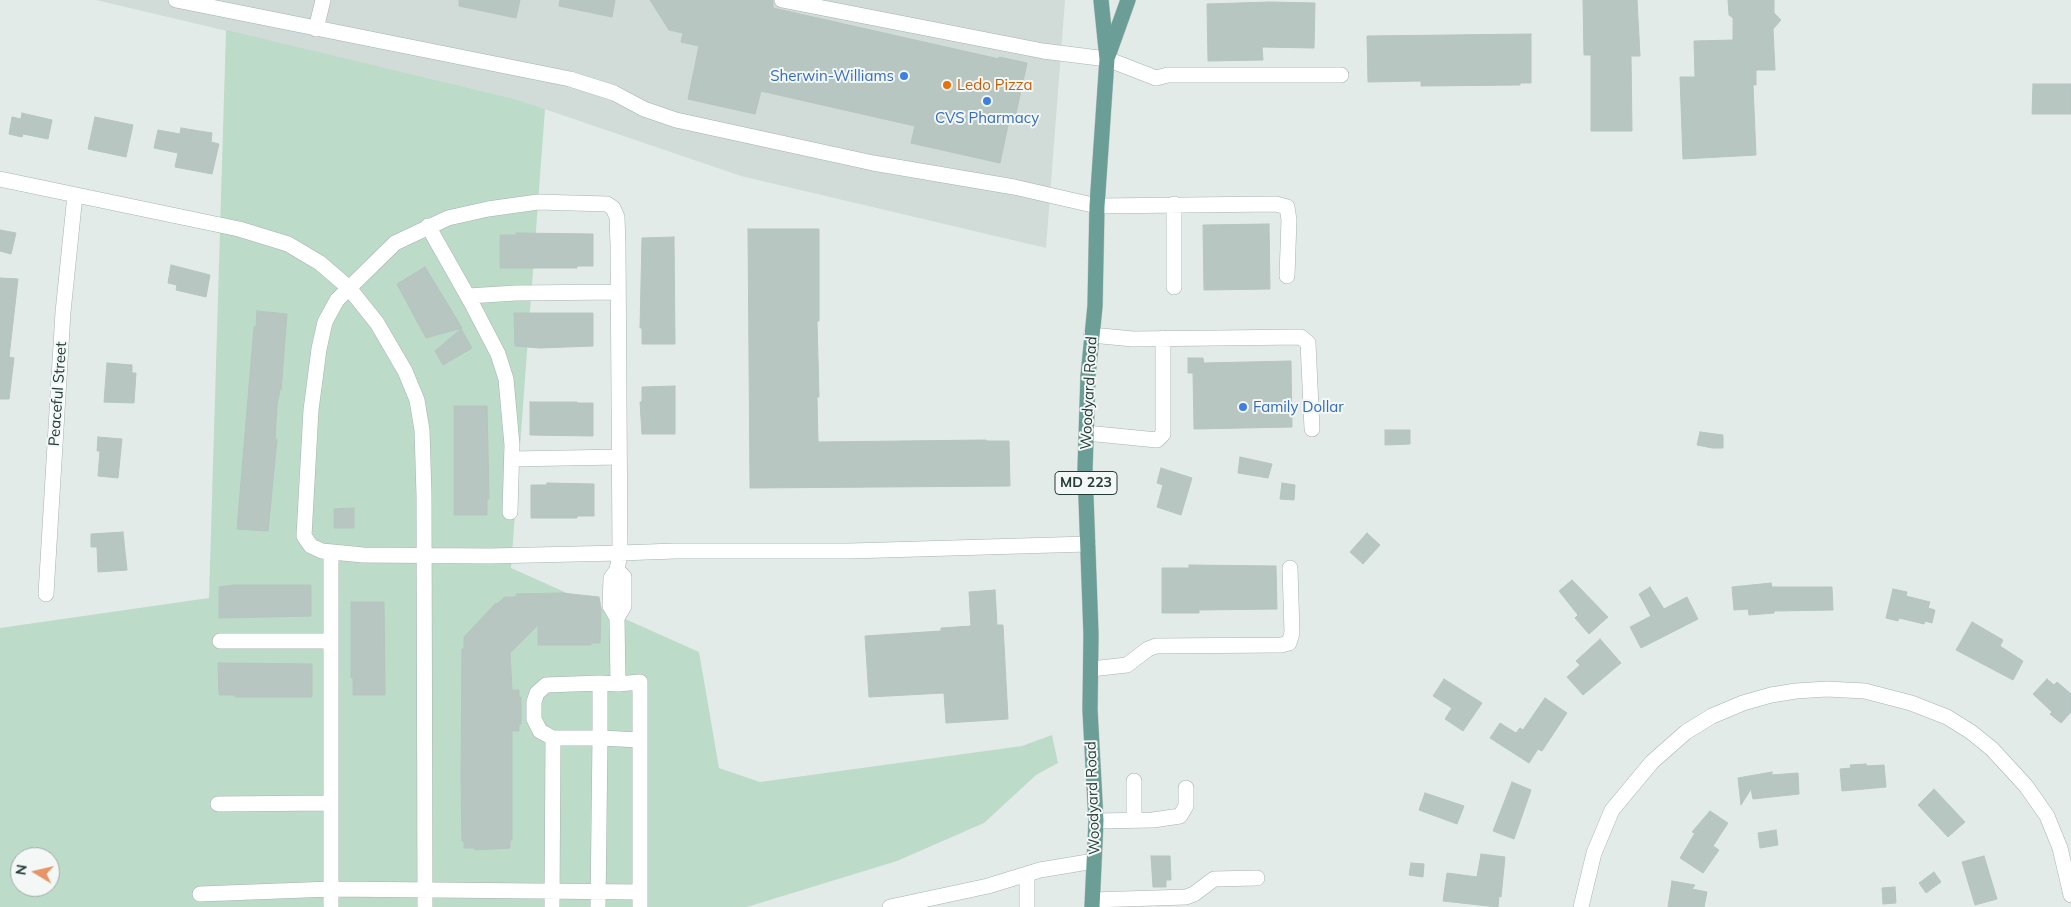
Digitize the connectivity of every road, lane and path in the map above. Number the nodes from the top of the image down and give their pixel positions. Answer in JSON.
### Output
{"nodes":[{"id":1,"x":176,"y":0,"type":"edge"},
{"id":2,"x":322,"y":0,"type":"edge"},
{"id":3,"x":782,"y":0,"type":"edge"},
{"id":4,"x":1101,"y":0,"type":"edge"},
{"id":5,"x":1128,"y":0,"type":"edge"},
{"id":6,"x":244,"y":7,"type":"edge"},
{"id":7,"x":316,"y":29,"type":"junction"},
{"id":8,"x":1107,"y":59,"type":"junction"},
{"id":9,"x":1342,"y":75,"type":"dead end"},
{"id":10,"x":0,"y":179,"type":"edge"},
{"id":11,"x":75,"y":195,"type":"junction"},
{"id":12,"x":1174,"y":204,"type":"junction"},
{"id":13,"x":1097,"y":206,"type":"junction"},
{"id":14,"x":428,"y":226,"type":"junction"},
{"id":15,"x":1287,"y":276,"type":"dead end"},
{"id":16,"x":1174,"y":286,"type":"dead end"},
{"id":17,"x":349,"y":288,"type":"junction"},
{"id":18,"x":618,"y":292,"type":"junction"},
{"id":19,"x":468,"y":296,"type":"junction"},
{"id":20,"x":1091,"y":335,"type":"junction"},
{"id":21,"x":1163,"y":338,"type":"junction"},
{"id":22,"x":1312,"y":429,"type":"dead end"},
{"id":23,"x":1086,"y":433,"type":"junction"},
{"id":24,"x":619,"y":458,"type":"junction"},
{"id":25,"x":512,"y":459,"type":"junction"},
{"id":26,"x":510,"y":512,"type":"dead end"},
{"id":27,"x":1088,"y":544,"type":"junction"},
{"id":28,"x":331,"y":553,"type":"junction"},
{"id":29,"x":620,"y":553,"type":"junction"},
{"id":30,"x":424,"y":555,"type":"junction"},
{"id":31,"x":1290,"y":568,"type":"dead end"},
{"id":32,"x":46,"y":594,"type":"dead end"},
{"id":33,"x":220,"y":641,"type":"dead end"},
{"id":34,"x":331,"y":641,"type":"junction"},
{"id":35,"x":1092,"y":669,"type":"junction"},
{"id":36,"x":600,"y":683,"type":"junction"},
{"id":37,"x":618,"y":684,"type":"junction"},
{"id":38,"x":553,"y":738,"type":"junction"},
{"id":39,"x":600,"y":738,"type":"junction"},
{"id":40,"x":640,"y":740,"type":"junction"},
{"id":41,"x":1134,"y":780,"type":"dead end"},
{"id":42,"x":1186,"y":788,"type":"dead end"},
{"id":43,"x":331,"y":803,"type":"junction"},
{"id":44,"x":218,"y":804,"type":"dead end"},
{"id":45,"x":1134,"y":820,"type":"junction"},
{"id":46,"x":1096,"y":821,"type":"junction"},
{"id":47,"x":1094,"y":861,"type":"junction"},
{"id":48,"x":1027,"y":874,"type":"junction"},
{"id":49,"x":1257,"y":878,"type":"dead end"},
{"id":50,"x":331,"y":888,"type":"junction"},
{"id":51,"x":425,"y":890,"type":"junction"},
{"id":52,"x":552,"y":890,"type":"junction"},
{"id":53,"x":598,"y":891,"type":"junction"},
{"id":54,"x":200,"y":894,"type":"dead end"},
{"id":55,"x":2071,"y":895,"type":"edge"},
{"id":56,"x":640,"y":899,"type":"edge"},
{"id":57,"x":1092,"y":903,"type":"edge"},
{"id":58,"x":331,"y":907,"type":"edge"},
{"id":59,"x":425,"y":907,"type":"edge"},
{"id":60,"x":552,"y":907,"type":"edge"},
{"id":61,"x":598,"y":907,"type":"edge"},
{"id":62,"x":890,"y":907,"type":"edge"},
{"id":63,"x":1026,"y":907,"type":"edge"},
{"id":64,"x":1581,"y":907,"type":"edge"}],
"edges":[{"from":1,"to":6,"type":"street"},
{"from":2,"to":7,"type":"street"},
{"from":3,"to":8,"type":"street"},
{"from":4,"to":8,"type":"main road","name":"Woodyard Road","number":"MD 223"},
{"from":5,"to":8,"type":"main road","name":"Woodyard Road","number":"MD 223"},
{"from":6,"to":7,"type":"street"},
{"from":7,"to":13,"type":"street"},
{"from":8,"to":9,"type":"street"},
{"from":8,"to":13,"type":"main road","name":"Woodyard Road","number":"MD 223"},
{"from":10,"to":11,"type":"street"},
{"from":11,"to":17,"type":"street"},
{"from":11,"to":32,"type":"street","name":"Peaceful Street"},
{"from":12,"to":13,"type":"street"},
{"from":12,"to":15,"type":"street"},
{"from":12,"to":16,"type":"street"},
{"from":13,"to":20,"type":"main road","name":"Woodyard Road","number":"MD 223"},
{"from":14,"to":17,"type":"street"},
{"from":14,"to":18,"type":"street"},
{"from":14,"to":19,"type":"street"},
{"from":17,"to":28,"type":"street"},
{"from":17,"to":30,"type":"street"},
{"from":18,"to":19,"type":"street"},
{"from":18,"to":24,"type":"street"},
{"from":19,"to":25,"type":"street"},
{"from":20,"to":21,"type":"street"},
{"from":20,"to":23,"type":"main road","name":"Woodyard Road","number":"MD 223"},
{"from":21,"to":22,"type":"street"},
{"from":21,"to":23,"type":"street"},
{"from":23,"to":27,"type":"main road","name":"Woodyard Road","number":"MD 223"},
{"from":24,"to":25,"type":"street"},
{"from":24,"to":29,"type":"street"},
{"from":25,"to":26,"type":"street"},
{"from":27,"to":29,"type":"street"},
{"from":27,"to":35,"type":"main road","name":"Woodyard Road","number":"MD 223"},
{"from":28,"to":30,"type":"street"},
{"from":28,"to":34,"type":"street"},
{"from":29,"to":30,"type":"street"},
{"from":29,"to":37,"type":"street"},
{"from":30,"to":51,"type":"street"},
{"from":31,"to":35,"type":"street"},
{"from":33,"to":34,"type":"street"},
{"from":34,"to":43,"type":"street"},
{"from":35,"to":46,"type":"main road","name":"Woodyard Road","number":"MD 223"},
{"from":36,"to":37,"type":"street"},
{"from":36,"to":38,"type":"street"},
{"from":36,"to":39,"type":"street"},
{"from":37,"to":40,"type":"street"},
{"from":38,"to":39,"type":"street"},
{"from":38,"to":52,"type":"street"},
{"from":39,"to":40,"type":"street"},
{"from":39,"to":53,"type":"street"},
{"from":40,"to":56,"type":"street"},
{"from":41,"to":45,"type":"street"},
{"from":42,"to":45,"type":"street"},
{"from":43,"to":44,"type":"street"},
{"from":43,"to":50,"type":"street"},
{"from":45,"to":46,"type":"street"},
{"from":46,"to":47,"type":"main road","name":"Woodyard Road","number":"MD 223"},
{"from":47,"to":48,"type":"street"},
{"from":47,"to":57,"type":"main road","name":"Woodyard Road","number":"MD 223"},
{"from":48,"to":62,"type":"street"},
{"from":48,"to":63,"type":"street"},
{"from":49,"to":57,"type":"street"},
{"from":50,"to":51,"type":"street"},
{"from":50,"to":54,"type":"street"},
{"from":50,"to":58,"type":"street"},
{"from":51,"to":52,"type":"street"},
{"from":51,"to":59,"type":"street"},
{"from":52,"to":53,"type":"street"},
{"from":52,"to":60,"type":"street"},
{"from":53,"to":56,"type":"street"},
{"from":53,"to":61,"type":"street"},
{"from":55,"to":64,"type":"street"}]}
